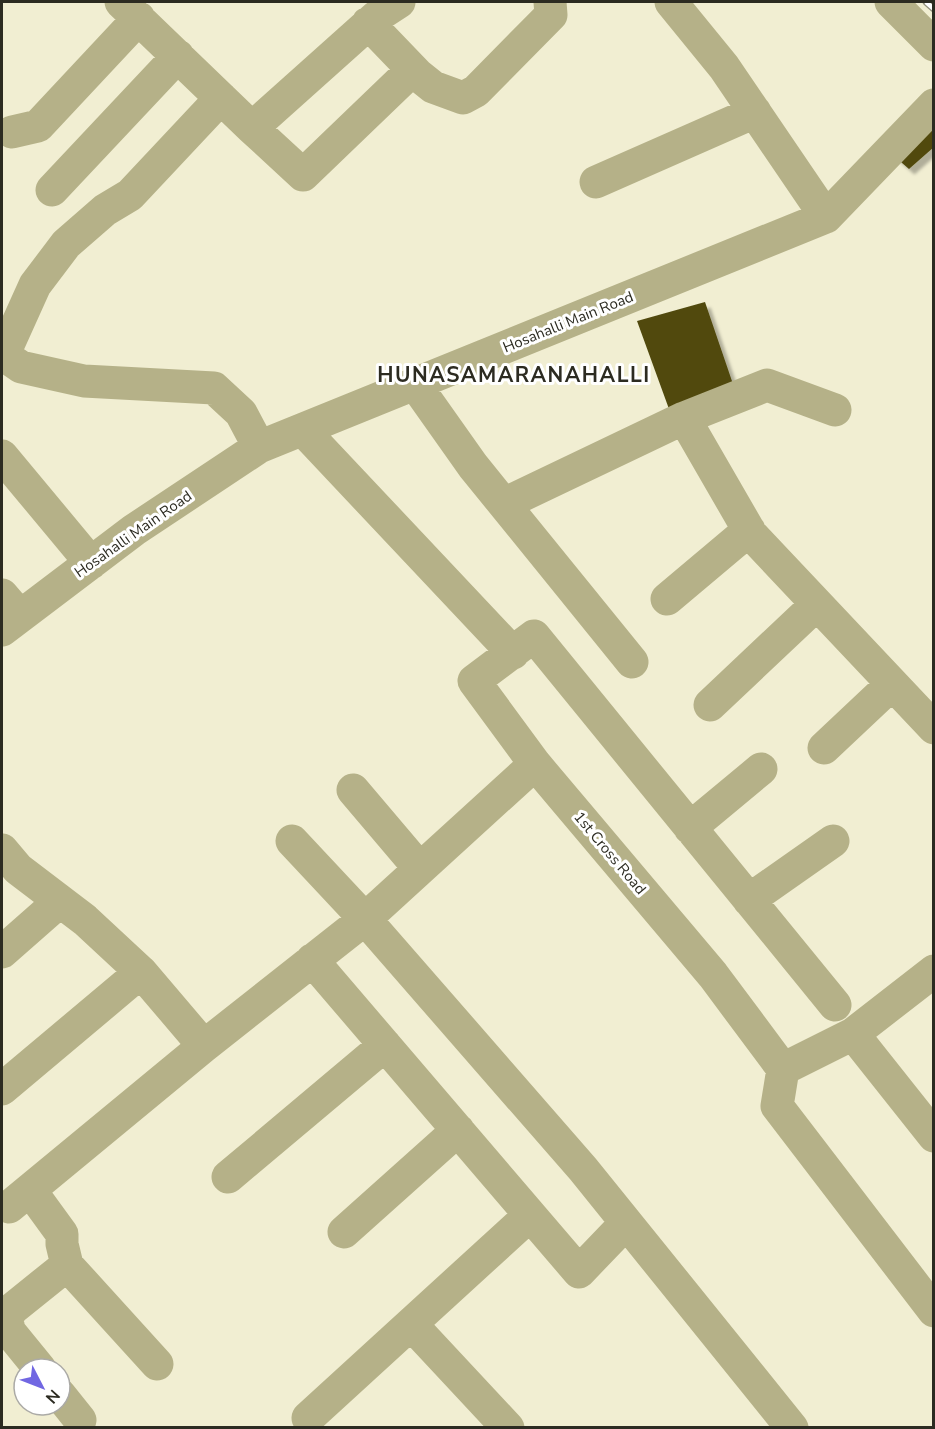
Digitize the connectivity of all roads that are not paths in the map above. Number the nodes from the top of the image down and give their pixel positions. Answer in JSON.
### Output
{"nodes":[{"id":1,"x":399,"y":2,"type":"edge"},
{"id":2,"x":550,"y":2,"type":"edge"},
{"id":3,"x":671,"y":2,"type":"edge"},
{"id":4,"x":891,"y":2,"type":"edge"},
{"id":5,"x":130,"y":10,"type":"edge"},
{"id":6,"x":368,"y":23,"type":"junction"},
{"id":7,"x":933,"y":45,"type":"edge"},
{"id":8,"x":178,"y":57,"type":"junction"},
{"id":9,"x":418,"y":75,"type":"junction"},
{"id":10,"x":221,"y":98,"type":"junction"},
{"id":11,"x":933,"y":105,"type":"edge"},
{"id":12,"x":755,"y":112,"type":"junction"},
{"id":13,"x":252,"y":128,"type":"junction"},
{"id":14,"x":12,"y":132,"type":"dead end"},
{"id":15,"x":596,"y":182,"type":"dead end"},
{"id":16,"x":52,"y":190,"type":"dead end"},
{"id":17,"x":826,"y":217,"type":"junction"},
{"id":18,"x":2,"y":355,"type":"edge"},
{"id":19,"x":415,"y":384,"type":"junction"},
{"id":20,"x":835,"y":410,"type":"dead end"},
{"id":21,"x":684,"y":418,"type":"junction"},
{"id":22,"x":303,"y":430,"type":"junction"},
{"id":23,"x":259,"y":447,"type":"junction"},
{"id":24,"x":2,"y":456,"type":"edge"},
{"id":25,"x":504,"y":504,"type":"junction"},
{"id":26,"x":749,"y":530,"type":"junction"},
{"id":27,"x":91,"y":563,"type":"junction"},
{"id":28,"x":667,"y":599,"type":"dead end"},
{"id":29,"x":817,"y":604,"type":"junction"},
{"id":30,"x":8,"y":614,"type":"edge"},
{"id":31,"x":513,"y":652,"type":"junction"},
{"id":32,"x":632,"y":662,"type":"dead end"},
{"id":33,"x":892,"y":684,"type":"junction"},
{"id":34,"x":710,"y":705,"type":"dead end"},
{"id":35,"x":933,"y":728,"type":"edge"},
{"id":36,"x":824,"y":748,"type":"dead end"},
{"id":37,"x":535,"y":764,"type":"junction"},
{"id":38,"x":761,"y":769,"type":"dead end"},
{"id":39,"x":353,"y":790,"type":"dead end"},
{"id":40,"x":690,"y":828,"type":"junction"},
{"id":41,"x":292,"y":841,"type":"dead end"},
{"id":42,"x":832,"y":841,"type":"dead end"},
{"id":43,"x":2,"y":850,"type":"edge"},
{"id":44,"x":420,"y":869,"type":"junction"},
{"id":45,"x":749,"y":900,"type":"junction"},
{"id":46,"x":60,"y":901,"type":"junction"},
{"id":47,"x":365,"y":919,"type":"junction"},
{"id":48,"x":2,"y":952,"type":"edge"},
{"id":49,"x":312,"y":960,"type":"junction"},
{"id":50,"x":933,"y":971,"type":"edge"},
{"id":51,"x":141,"y":972,"type":"junction"},
{"id":52,"x":835,"y":1005,"type":"dead end"},
{"id":53,"x":853,"y":1034,"type":"junction"},
{"id":54,"x":385,"y":1045,"type":"junction"},
{"id":55,"x":204,"y":1046,"type":"junction"},
{"id":56,"x":783,"y":1069,"type":"junction"},
{"id":57,"x":2,"y":1089,"type":"edge"},
{"id":58,"x":458,"y":1130,"type":"junction"},
{"id":59,"x":933,"y":1136,"type":"edge"},
{"id":60,"x":228,"y":1177,"type":"dead end"},
{"id":61,"x":530,"y":1215,"type":"junction"},
{"id":62,"x":626,"y":1223,"type":"junction"},
{"id":63,"x":344,"y":1232,"type":"dead end"},
{"id":64,"x":67,"y":1264,"type":"junction"},
{"id":65,"x":933,"y":1311,"type":"edge"},
{"id":66,"x":411,"y":1324,"type":"junction"},
{"id":67,"x":30,"y":1357,"type":"edge"},
{"id":68,"x":158,"y":1364,"type":"dead end"},
{"id":69,"x":72,"y":1410,"type":"edge"},
{"id":70,"x":308,"y":1418,"type":"dead end"},
{"id":71,"x":80,"y":1420,"type":"dead end"},
{"id":72,"x":508,"y":1428,"type":"edge"},
{"id":73,"x":792,"y":1428,"type":"edge"}],
"edges":[{"from":1,"to":6,"type":"street"},
{"from":2,"to":9,"type":"street"},
{"from":3,"to":12,"type":"street"},
{"from":4,"to":7,"type":"street"},
{"from":5,"to":8,"type":"street"},
{"from":5,"to":14,"type":"street"},
{"from":6,"to":9,"type":"street"},
{"from":6,"to":13,"type":"street"},
{"from":8,"to":10,"type":"street"},
{"from":8,"to":16,"type":"street"},
{"from":9,"to":13,"type":"street"},
{"from":10,"to":13,"type":"street"},
{"from":10,"to":18,"type":"street"},
{"from":11,"to":17,"type":"street","name":"Hosahalli Main Road"},
{"from":12,"to":15,"type":"street"},
{"from":12,"to":17,"type":"street"},
{"from":17,"to":19,"type":"street","name":"Hosahalli Main Road"},
{"from":18,"to":23,"type":"street"},
{"from":19,"to":22,"type":"street","name":"Hosahalli Main Road"},
{"from":19,"to":25,"type":"street"},
{"from":20,"to":21,"type":"street"},
{"from":21,"to":25,"type":"street"},
{"from":21,"to":26,"type":"street"},
{"from":22,"to":23,"type":"street","name":"Hosahalli Main Road"},
{"from":22,"to":31,"type":"street"},
{"from":23,"to":27,"type":"street","name":"Hosahalli Main Road"},
{"from":24,"to":27,"type":"street"},
{"from":25,"to":32,"type":"street"},
{"from":26,"to":28,"type":"street"},
{"from":26,"to":29,"type":"street"},
{"from":27,"to":30,"type":"street","name":"Hosahalli Main Road"},
{"from":29,"to":33,"type":"street"},
{"from":29,"to":34,"type":"street"},
{"from":31,"to":37,"type":"street","name":"1st Cross Road"},
{"from":31,"to":40,"type":"street"},
{"from":33,"to":35,"type":"street"},
{"from":33,"to":36,"type":"street"},
{"from":37,"to":44,"type":"street"},
{"from":37,"to":56,"type":"street","name":"1st Cross Road"},
{"from":38,"to":40,"type":"street"},
{"from":39,"to":44,"type":"street"},
{"from":40,"to":45,"type":"street"},
{"from":41,"to":47,"type":"street"},
{"from":42,"to":45,"type":"street"},
{"from":43,"to":46,"type":"street"},
{"from":44,"to":47,"type":"street"},
{"from":45,"to":52,"type":"street"},
{"from":46,"to":48,"type":"street"},
{"from":46,"to":51,"type":"street"},
{"from":47,"to":49,"type":"street"},
{"from":47,"to":62,"type":"street"},
{"from":49,"to":54,"type":"street"},
{"from":49,"to":55,"type":"street"},
{"from":50,"to":53,"type":"street"},
{"from":51,"to":55,"type":"street"},
{"from":51,"to":57,"type":"street"},
{"from":53,"to":56,"type":"street"},
{"from":53,"to":59,"type":"street"},
{"from":54,"to":58,"type":"street"},
{"from":54,"to":60,"type":"street"},
{"from":55,"to":64,"type":"street"},
{"from":56,"to":65,"type":"street"},
{"from":58,"to":61,"type":"street"},
{"from":58,"to":63,"type":"street"},
{"from":61,"to":62,"type":"street"},
{"from":61,"to":66,"type":"street"},
{"from":62,"to":73,"type":"street"},
{"from":64,"to":67,"type":"street"},
{"from":64,"to":68,"type":"street"},
{"from":66,"to":70,"type":"street"},
{"from":66,"to":72,"type":"street"},
{"from":69,"to":71,"type":"street"}]}
